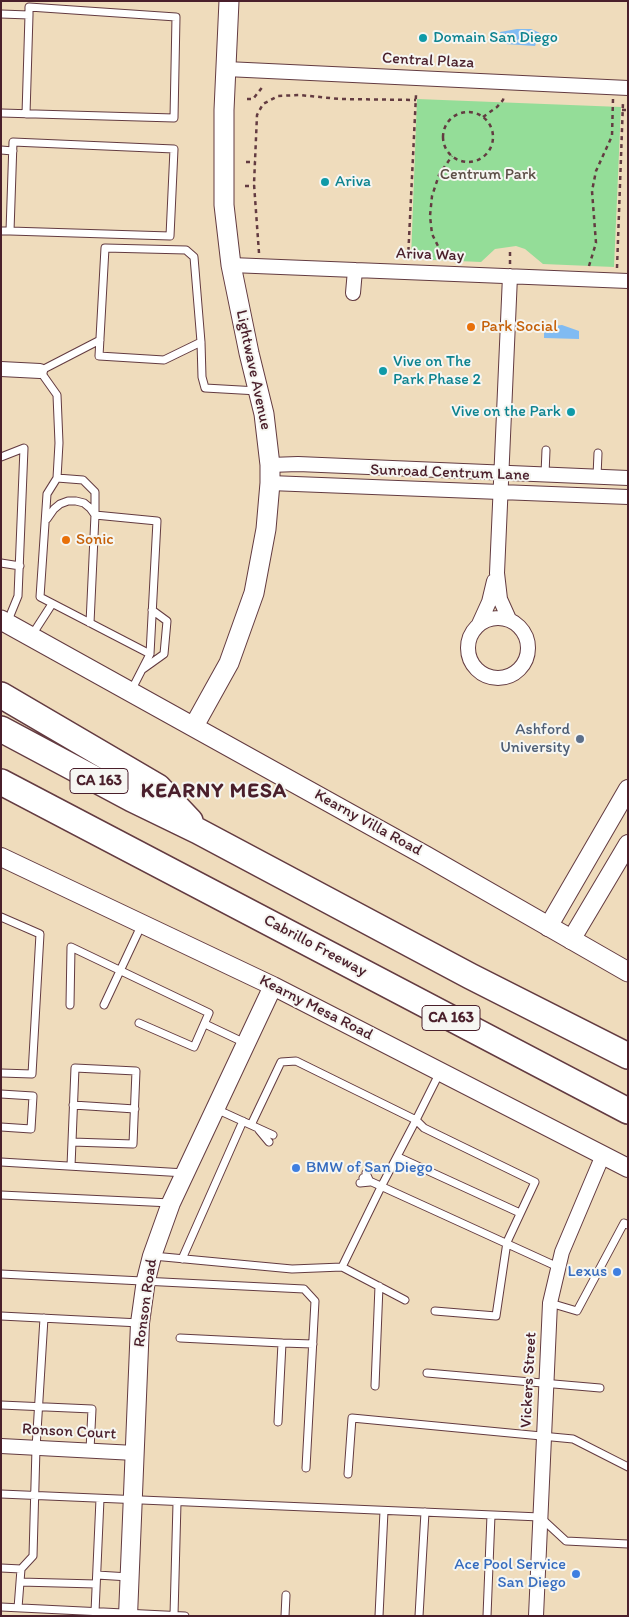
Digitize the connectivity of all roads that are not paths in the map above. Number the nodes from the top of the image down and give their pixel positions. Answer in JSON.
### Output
{"nodes":[{"id":1,"x":229,"y":1,"type":"edge"},
{"id":2,"x":1,"y":14,"type":"edge"},
{"id":3,"x":29,"y":15,"type":"junction"},
{"id":4,"x":226,"y":69,"type":"junction"},
{"id":5,"x":621,"y":87,"type":"edge"},
{"id":6,"x":1,"y":113,"type":"edge"},
{"id":7,"x":26,"y":114,"type":"junction"},
{"id":8,"x":1,"y":150,"type":"edge"},
{"id":9,"x":13,"y":151,"type":"junction"},
{"id":10,"x":1,"y":231,"type":"edge"},
{"id":11,"x":10,"y":231,"type":"junction"},
{"id":12,"x":230,"y":265,"type":"junction"},
{"id":13,"x":349,"y":266,"type":"junction"},
{"id":14,"x":510,"y":276,"type":"junction"},
{"id":15,"x":628,"y":281,"type":"edge"},
{"id":16,"x":353,"y":293,"type":"dead end"},
{"id":17,"x":100,"y":340,"type":"junction"},
{"id":18,"x":201,"y":342,"type":"junction"},
{"id":19,"x":1,"y":369,"type":"edge"},
{"id":20,"x":40,"y":370,"type":"junction"},
{"id":21,"x":259,"y":391,"type":"junction"},
{"id":22,"x":546,"y":450,"type":"dead end"},
{"id":23,"x":598,"y":453,"type":"dead end"},
{"id":24,"x":1,"y":457,"type":"edge"},
{"id":25,"x":502,"y":472,"type":"junction"},
{"id":26,"x":270,"y":474,"type":"junction"},
{"id":27,"x":545,"y":474,"type":"junction"},
{"id":28,"x":597,"y":476,"type":"junction"},
{"id":29,"x":57,"y":478,"type":"junction"},
{"id":30,"x":628,"y":478,"type":"edge"},
{"id":31,"x":499,"y":492,"type":"junction"},
{"id":32,"x":628,"y":498,"type":"edge"},
{"id":33,"x":95,"y":515,"type":"junction"},
{"id":34,"x":46,"y":521,"type":"junction"},
{"id":35,"x":1,"y":563,"type":"edge"},
{"id":36,"x":20,"y":566,"type":"junction"},
{"id":37,"x":497,"y":574,"type":"junction"},
{"id":38,"x":52,"y":604,"type":"junction"},
{"id":39,"x":152,"y":610,"type":"junction"},
{"id":40,"x":508,"y":619,"type":"junction"},
{"id":41,"x":4,"y":622,"type":"edge"},
{"id":42,"x":90,"y":623,"type":"junction"},
{"id":43,"x":479,"y":624,"type":"junction"},
{"id":44,"x":31,"y":636,"type":"junction"},
{"id":45,"x":150,"y":654,"type":"junction"},
{"id":46,"x":141,"y":671,"type":"junction"},
{"id":47,"x":131,"y":691,"type":"junction"},
{"id":48,"x":1,"y":695,"type":"edge"},
{"id":49,"x":194,"y":726,"type":"junction"},
{"id":50,"x":1,"y":729,"type":"edge"},
{"id":51,"x":1,"y":782,"type":"edge"},
{"id":52,"x":628,"y":789,"type":"edge"},
{"id":53,"x":1,"y":801,"type":"edge"},
{"id":54,"x":198,"y":830,"type":"junction"},
{"id":55,"x":628,"y":844,"type":"edge"},
{"id":56,"x":1,"y":857,"type":"edge"},
{"id":57,"x":200,"y":886,"type":"junction"},
{"id":58,"x":1,"y":916,"type":"edge"},
{"id":59,"x":142,"y":923,"type":"junction"},
{"id":60,"x":548,"y":927,"type":"junction"},
{"id":61,"x":571,"y":940,"type":"junction"},
{"id":62,"x":120,"y":971,"type":"junction"},
{"id":63,"x":628,"y":972,"type":"edge"},
{"id":64,"x":274,"y":986,"type":"junction"},
{"id":65,"x":104,"y":1005,"type":"dead end"},
{"id":66,"x":70,"y":1006,"type":"dead end"},
{"id":67,"x":139,"y":1023,"type":"dead end"},
{"id":68,"x":204,"y":1024,"type":"junction"},
{"id":69,"x":246,"y":1043,"type":"junction"},
{"id":70,"x":628,"y":1056,"type":"edge"},
{"id":71,"x":440,"y":1072,"type":"junction"},
{"id":72,"x":1,"y":1073,"type":"edge"},
{"id":73,"x":1,"y":1094,"type":"edge"},
{"id":74,"x":73,"y":1105,"type":"junction"},
{"id":75,"x":135,"y":1109,"type":"junction"},
{"id":76,"x":216,"y":1109,"type":"junction"},
{"id":77,"x":628,"y":1111,"type":"edge"},
{"id":78,"x":416,"y":1120,"type":"junction"},
{"id":79,"x":243,"y":1121,"type":"junction"},
{"id":80,"x":254,"y":1126,"type":"junction"},
{"id":81,"x":1,"y":1127,"type":"edge"},
{"id":82,"x":72,"y":1142,"type":"junction"},
{"id":83,"x":602,"y":1155,"type":"junction"},
{"id":84,"x":398,"y":1157,"type":"junction"},
{"id":85,"x":1,"y":1162,"type":"edge"},
{"id":86,"x":71,"y":1166,"type":"junction"},
{"id":87,"x":628,"y":1168,"type":"edge"},
{"id":88,"x":185,"y":1173,"type":"junction"},
{"id":89,"x":365,"y":1179,"type":"dead end"},
{"id":90,"x":381,"y":1187,"type":"junction"},
{"id":91,"x":1,"y":1195,"type":"edge"},
{"id":92,"x":171,"y":1202,"type":"junction"},
{"id":93,"x":520,"y":1213,"type":"junction"},
{"id":94,"x":628,"y":1225,"type":"edge"},
{"id":95,"x":507,"y":1242,"type":"junction"},
{"id":96,"x":152,"y":1256,"type":"junction"},
{"id":97,"x":182,"y":1259,"type":"junction"},
{"id":98,"x":342,"y":1267,"type":"junction"},
{"id":99,"x":558,"y":1267,"type":"junction"},
{"id":100,"x":1,"y":1274,"type":"edge"},
{"id":101,"x":146,"y":1280,"type":"junction"},
{"id":102,"x":379,"y":1286,"type":"junction"},
{"id":103,"x":404,"y":1300,"type":"dead end"},
{"id":104,"x":550,"y":1302,"type":"junction"},
{"id":105,"x":435,"y":1311,"type":"dead end"},
{"id":106,"x":1,"y":1316,"type":"edge"},
{"id":107,"x":44,"y":1318,"type":"junction"},
{"id":108,"x":140,"y":1323,"type":"junction"},
{"id":109,"x":180,"y":1338,"type":"dead end"},
{"id":110,"x":282,"y":1343,"type":"junction"},
{"id":111,"x":313,"y":1344,"type":"junction"},
{"id":112,"x":427,"y":1373,"type":"dead end"},
{"id":113,"x":546,"y":1384,"type":"junction"},
{"id":114,"x":375,"y":1386,"type":"dead end"},
{"id":115,"x":600,"y":1388,"type":"dead end"},
{"id":116,"x":1,"y":1404,"type":"edge"},
{"id":117,"x":38,"y":1406,"type":"junction"},
{"id":118,"x":278,"y":1422,"type":"dead end"},
{"id":119,"x":544,"y":1435,"type":"junction"},
{"id":120,"x":1,"y":1446,"type":"edge"},
{"id":121,"x":36,"y":1448,"type":"junction"},
{"id":122,"x":90,"y":1450,"type":"junction"},
{"id":123,"x":135,"y":1453,"type":"junction"},
{"id":124,"x":628,"y":1467,"type":"edge"},
{"id":125,"x":306,"y":1468,"type":"dead end"},
{"id":126,"x":348,"y":1474,"type":"dead end"},
{"id":127,"x":1,"y":1494,"type":"edge"},
{"id":128,"x":35,"y":1496,"type":"junction"},
{"id":129,"x":100,"y":1499,"type":"junction"},
{"id":130,"x":133,"y":1501,"type":"junction"},
{"id":131,"x":177,"y":1503,"type":"junction"},
{"id":132,"x":384,"y":1511,"type":"junction"},
{"id":133,"x":425,"y":1512,"type":"junction"},
{"id":134,"x":491,"y":1515,"type":"junction"},
{"id":135,"x":540,"y":1517,"type":"junction"},
{"id":136,"x":628,"y":1544,"type":"edge"},
{"id":137,"x":1,"y":1568,"type":"edge"},
{"id":138,"x":21,"y":1569,"type":"junction"},
{"id":139,"x":97,"y":1575,"type":"junction"},
{"id":140,"x":130,"y":1577,"type":"junction"},
{"id":141,"x":20,"y":1582,"type":"junction"},
{"id":142,"x":96,"y":1584,"type":"junction"},
{"id":143,"x":286,"y":1596,"type":"dead end"},
{"id":144,"x":1,"y":1607,"type":"edge"},
{"id":145,"x":18,"y":1608,"type":"junction"},
{"id":146,"x":95,"y":1612,"type":"junction"},
{"id":147,"x":128,"y":1614,"type":"edge"},
{"id":148,"x":174,"y":1615,"type":"edge"},
{"id":149,"x":185,"y":1616,"type":"edge"},
{"id":150,"x":285,"y":1616,"type":"edge"},
{"id":151,"x":379,"y":1616,"type":"edge"},
{"id":152,"x":419,"y":1616,"type":"edge"},
{"id":153,"x":487,"y":1616,"type":"edge"},
{"id":154,"x":536,"y":1616,"type":"edge"}],
"edges":[{"from":1,"to":4,"type":"main road","name":"Lightwave Avenue"},
{"from":2,"to":3,"type":"lane"},
{"from":3,"to":7,"type":"lane"},
{"from":3,"to":7,"type":"lane"},
{"from":4,"to":5,"type":"street","name":"Central Plaza"},
{"from":4,"to":12,"type":"main road","name":"Lightwave Avenue"},
{"from":6,"to":7,"type":"lane"},
{"from":8,"to":9,"type":"lane"},
{"from":9,"to":11,"type":"lane"},
{"from":9,"to":11,"type":"lane"},
{"from":10,"to":11,"type":"lane"},
{"from":12,"to":13,"type":"street","name":"Ariva Way"},
{"from":12,"to":21,"type":"main road","name":"Lightwave Avenue"},
{"from":13,"to":14,"type":"street","name":"Ariva Way"},
{"from":13,"to":16,"type":"street"},
{"from":14,"to":15,"type":"street","name":"Ariva Way"},
{"from":14,"to":25,"type":"street"},
{"from":17,"to":18,"type":"lane"},
{"from":17,"to":18,"type":"lane"},
{"from":17,"to":20,"type":"lane"},
{"from":18,"to":21,"type":"lane"},
{"from":19,"to":20,"type":"street"},
{"from":20,"to":29,"type":"lane"},
{"from":21,"to":26,"type":"main road","name":"Lightwave Avenue"},
{"from":22,"to":27,"type":"lane"},
{"from":23,"to":28,"type":"lane"},
{"from":24,"to":36,"type":"lane"},
{"from":25,"to":26,"type":"street","name":"Sunroad Centrum Lane"},
{"from":25,"to":27,"type":"street","name":"Sunroad Centrum Lane"},
{"from":25,"to":31,"type":"street"},
{"from":26,"to":31,"type":"street","name":"Sunroad Centrum Lane"},
{"from":26,"to":49,"type":"main road","name":"Lightwave Avenue"},
{"from":27,"to":28,"type":"street","name":"Sunroad Centrum Lane"},
{"from":28,"to":30,"type":"street","name":"Sunroad Centrum Lane"},
{"from":29,"to":33,"type":"lane"},
{"from":29,"to":34,"type":"lane"},
{"from":31,"to":32,"type":"street","name":"Sunroad Centrum Lane"},
{"from":31,"to":37,"type":"street"},
{"from":33,"to":34,"type":"lane"},
{"from":33,"to":39,"type":"lane"},
{"from":33,"to":42,"type":"lane"},
{"from":34,"to":38,"type":"lane"},
{"from":35,"to":36,"type":"lane"},
{"from":36,"to":41,"type":"lane"},
{"from":37,"to":40,"type":"street"},
{"from":37,"to":43,"type":"street"},
{"from":38,"to":42,"type":"lane"},
{"from":38,"to":44,"type":"lane"},
{"from":39,"to":45,"type":"lane"},
{"from":39,"to":46,"type":"lane"},
{"from":40,"to":43,"type":"street"},
{"from":40,"to":43,"type":"street"},
{"from":41,"to":44,"type":"main road","name":"Kearny Villa Road"},
{"from":42,"to":45,"type":"lane"},
{"from":44,"to":47,"type":"main road","name":"Kearny Villa Road"},
{"from":45,"to":46,"type":"lane"},
{"from":46,"to":47,"type":"lane"},
{"from":47,"to":49,"type":"main road","name":"Kearny Villa Road"},
{"from":48,"to":54,"type":"highway"},
{"from":49,"to":60,"type":"main road","name":"Kearny Villa Road"},
{"from":50,"to":54,"type":"highway","number":"CA 163"},
{"from":51,"to":57,"type":"highway","name":"Cabrillo Freeway","number":"CA 163"},
{"from":52,"to":60,"type":"street"},
{"from":53,"to":57,"type":"highway"},
{"from":54,"to":70,"type":"highway","number":"CA 163"},
{"from":55,"to":61,"type":"street"},
{"from":56,"to":59,"type":"street","name":"Kearny Mesa Road"},
{"from":57,"to":77,"type":"highway","name":"Cabrillo Freeway","number":"CA 163"},
{"from":58,"to":72,"type":"lane"},
{"from":59,"to":62,"type":"lane"},
{"from":59,"to":64,"type":"street","name":"Kearny Mesa Road"},
{"from":60,"to":61,"type":"main road","name":"Kearny Villa Road"},
{"from":61,"to":63,"type":"main road","name":"Kearny Villa Road"},
{"from":62,"to":65,"type":"lane"},
{"from":62,"to":66,"type":"lane"},
{"from":62,"to":68,"type":"lane"},
{"from":64,"to":69,"type":"street","name":"Ronson Road"},
{"from":64,"to":71,"type":"street","name":"Kearny Mesa Road"},
{"from":67,"to":68,"type":"lane"},
{"from":68,"to":69,"type":"lane"},
{"from":69,"to":76,"type":"street","name":"Ronson Road"},
{"from":71,"to":78,"type":"lane"},
{"from":71,"to":83,"type":"street","name":"Kearny Mesa Road"},
{"from":73,"to":81,"type":"lane"},
{"from":74,"to":75,"type":"lane"},
{"from":74,"to":75,"type":"lane"},
{"from":74,"to":82,"type":"lane"},
{"from":75,"to":82,"type":"lane"},
{"from":76,"to":79,"type":"lane"},
{"from":76,"to":88,"type":"street","name":"Ronson Road"},
{"from":78,"to":80,"type":"lane"},
{"from":78,"to":84,"type":"lane"},
{"from":78,"to":93,"type":"lane"},
{"from":79,"to":80,"type":"lane"},
{"from":79,"to":97,"type":"lane"},
{"from":80,"to":80,"type":"lane"},
{"from":82,"to":86,"type":"lane"},
{"from":83,"to":87,"type":"street","name":"Kearny Mesa Road"},
{"from":83,"to":99,"type":"street","name":"Vickers Street"},
{"from":84,"to":90,"type":"lane"},
{"from":84,"to":93,"type":"lane"},
{"from":85,"to":86,"type":"lane"},
{"from":86,"to":88,"type":"lane"},
{"from":88,"to":92,"type":"street","name":"Ronson Road"},
{"from":89,"to":90,"type":"lane"},
{"from":90,"to":95,"type":"lane"},
{"from":90,"to":98,"type":"lane"},
{"from":91,"to":92,"type":"lane"},
{"from":92,"to":96,"type":"street","name":"Ronson Road"},
{"from":93,"to":95,"type":"lane"},
{"from":94,"to":104,"type":"lane"},
{"from":95,"to":99,"type":"lane"},
{"from":95,"to":105,"type":"lane"},
{"from":96,"to":97,"type":"lane"},
{"from":96,"to":101,"type":"street","name":"Ronson Road"},
{"from":97,"to":98,"type":"lane"},
{"from":98,"to":102,"type":"lane"},
{"from":99,"to":104,"type":"street","name":"Vickers Street"},
{"from":100,"to":101,"type":"lane"},
{"from":101,"to":108,"type":"street","name":"Ronson Road"},
{"from":101,"to":111,"type":"lane"},
{"from":102,"to":103,"type":"lane"},
{"from":102,"to":114,"type":"lane"},
{"from":104,"to":113,"type":"street","name":"Vickers Street"},
{"from":106,"to":107,"type":"lane"},
{"from":107,"to":108,"type":"lane"},
{"from":107,"to":117,"type":"lane"},
{"from":108,"to":123,"type":"street","name":"Ronson Road"},
{"from":109,"to":110,"type":"lane"},
{"from":110,"to":111,"type":"lane"},
{"from":110,"to":118,"type":"lane"},
{"from":111,"to":125,"type":"lane"},
{"from":112,"to":113,"type":"lane"},
{"from":113,"to":115,"type":"lane"},
{"from":113,"to":119,"type":"street","name":"Vickers Street"},
{"from":116,"to":117,"type":"lane"},
{"from":117,"to":121,"type":"lane"},
{"from":117,"to":122,"type":"lane"},
{"from":119,"to":124,"type":"lane"},
{"from":119,"to":126,"type":"lane"},
{"from":119,"to":135,"type":"street","name":"Vickers Street"},
{"from":120,"to":121,"type":"street","name":"Ronson Court"},
{"from":121,"to":122,"type":"street","name":"Ronson Court"},
{"from":121,"to":128,"type":"lane"},
{"from":122,"to":123,"type":"street","name":"Ronson Court"},
{"from":123,"to":130,"type":"street","name":"Ronson Road"},
{"from":127,"to":128,"type":"lane"},
{"from":128,"to":129,"type":"lane"},
{"from":128,"to":138,"type":"lane"},
{"from":129,"to":130,"type":"lane"},
{"from":129,"to":139,"type":"lane"},
{"from":130,"to":131,"type":"lane"},
{"from":130,"to":140,"type":"street","name":"Ronson Road"},
{"from":131,"to":132,"type":"lane"},
{"from":131,"to":148,"type":"lane"},
{"from":132,"to":133,"type":"lane"},
{"from":132,"to":151,"type":"lane"},
{"from":133,"to":134,"type":"lane"},
{"from":133,"to":152,"type":"lane"},
{"from":134,"to":135,"type":"lane"},
{"from":134,"to":153,"type":"lane"},
{"from":135,"to":136,"type":"lane"},
{"from":135,"to":154,"type":"street","name":"Vickers Street"},
{"from":137,"to":138,"type":"lane"},
{"from":138,"to":141,"type":"lane"},
{"from":139,"to":140,"type":"lane"},
{"from":139,"to":142,"type":"lane"},
{"from":140,"to":147,"type":"street","name":"Ronson Road"},
{"from":141,"to":142,"type":"lane"},
{"from":141,"to":145,"type":"lane"},
{"from":142,"to":146,"type":"lane"},
{"from":143,"to":150,"type":"lane"},
{"from":144,"to":145,"type":"lane"},
{"from":145,"to":146,"type":"lane"},
{"from":146,"to":147,"type":"lane"},
{"from":147,"to":148,"type":"lane"},
{"from":148,"to":149,"type":"lane"}]}
